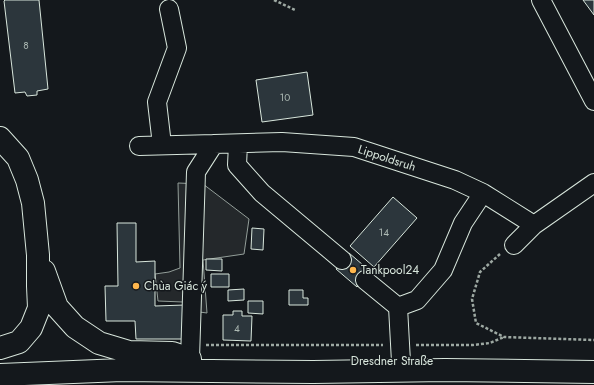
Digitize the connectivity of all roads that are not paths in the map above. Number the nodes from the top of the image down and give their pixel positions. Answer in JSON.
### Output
{"nodes":[{"id":1,"x":541,"y":0,"type":"edge"},
{"id":2,"x":168,"y":9,"type":"dead end"},
{"id":3,"x":594,"y":101,"type":"edge"},
{"id":4,"x":0,"y":138,"type":"edge"},
{"id":5,"x":214,"y":144,"type":"junction"},
{"id":6,"x":238,"y":144,"type":"junction"},
{"id":7,"x":162,"y":145,"type":"junction"},
{"id":8,"x":139,"y":146,"type":"dead end"},
{"id":9,"x":594,"y":183,"type":"edge"},
{"id":10,"x":483,"y":193,"type":"junction"},
{"id":11,"x":534,"y":225,"type":"junction"},
{"id":12,"x":514,"y":245,"type":"road end"},
{"id":13,"x":38,"y":254,"type":"junction"},
{"id":14,"x":342,"y":260,"type":"dead end"},
{"id":15,"x":365,"y":280,"type":"dead end"},
{"id":16,"x":398,"y":307,"type":"junction"},
{"id":17,"x":0,"y":348,"type":"edge"},
{"id":18,"x":190,"y":352,"type":"junction"},
{"id":19,"x":401,"y":354,"type":"junction"},
{"id":20,"x":594,"y":362,"type":"edge"},
{"id":21,"x":7,"y":368,"type":"edge"},
{"id":22,"x":313,"y":372,"type":"junction"},
{"id":23,"x":594,"y":372,"type":"edge"},
{"id":24,"x":116,"y":385,"type":"edge"},
{"id":25,"x":201,"y":385,"type":"edge"}],
"edges":[{"from":1,"to":3,"type":"street"},
{"from":2,"to":7,"type":"street"},
{"from":4,"to":13,"type":"main road"},
{"from":5,"to":6,"type":"street","name":"Lippoldsruh"},
{"from":5,"to":7,"type":"street","name":"Lippoldsruh"},
{"from":5,"to":18,"type":"street"},
{"from":6,"to":10,"type":"street","name":"Lippoldsruh"},
{"from":6,"to":14,"type":"street"},
{"from":7,"to":8,"type":"street","name":"Lippoldsruh"},
{"from":9,"to":11,"type":"street"},
{"from":10,"to":11,"type":"street","name":"Lippoldsruh"},
{"from":10,"to":16,"type":"street"},
{"from":11,"to":12,"type":"street"},
{"from":13,"to":17,"type":"main road"},
{"from":13,"to":18,"type":"main road"},
{"from":15,"to":16,"type":"street"},
{"from":16,"to":19,"type":"street"},
{"from":18,"to":19,"type":"main road","name":"Dresdner Straße"},
{"from":18,"to":21,"type":"main road","name":"Dresdner Straße"},
{"from":19,"to":20,"type":"main road","name":"Dresdner Straße"},
{"from":21,"to":22,"type":"main road"},
{"from":21,"to":24,"type":"main road"},
{"from":22,"to":23,"type":"main road"},
{"from":22,"to":25,"type":"main road"}]}
